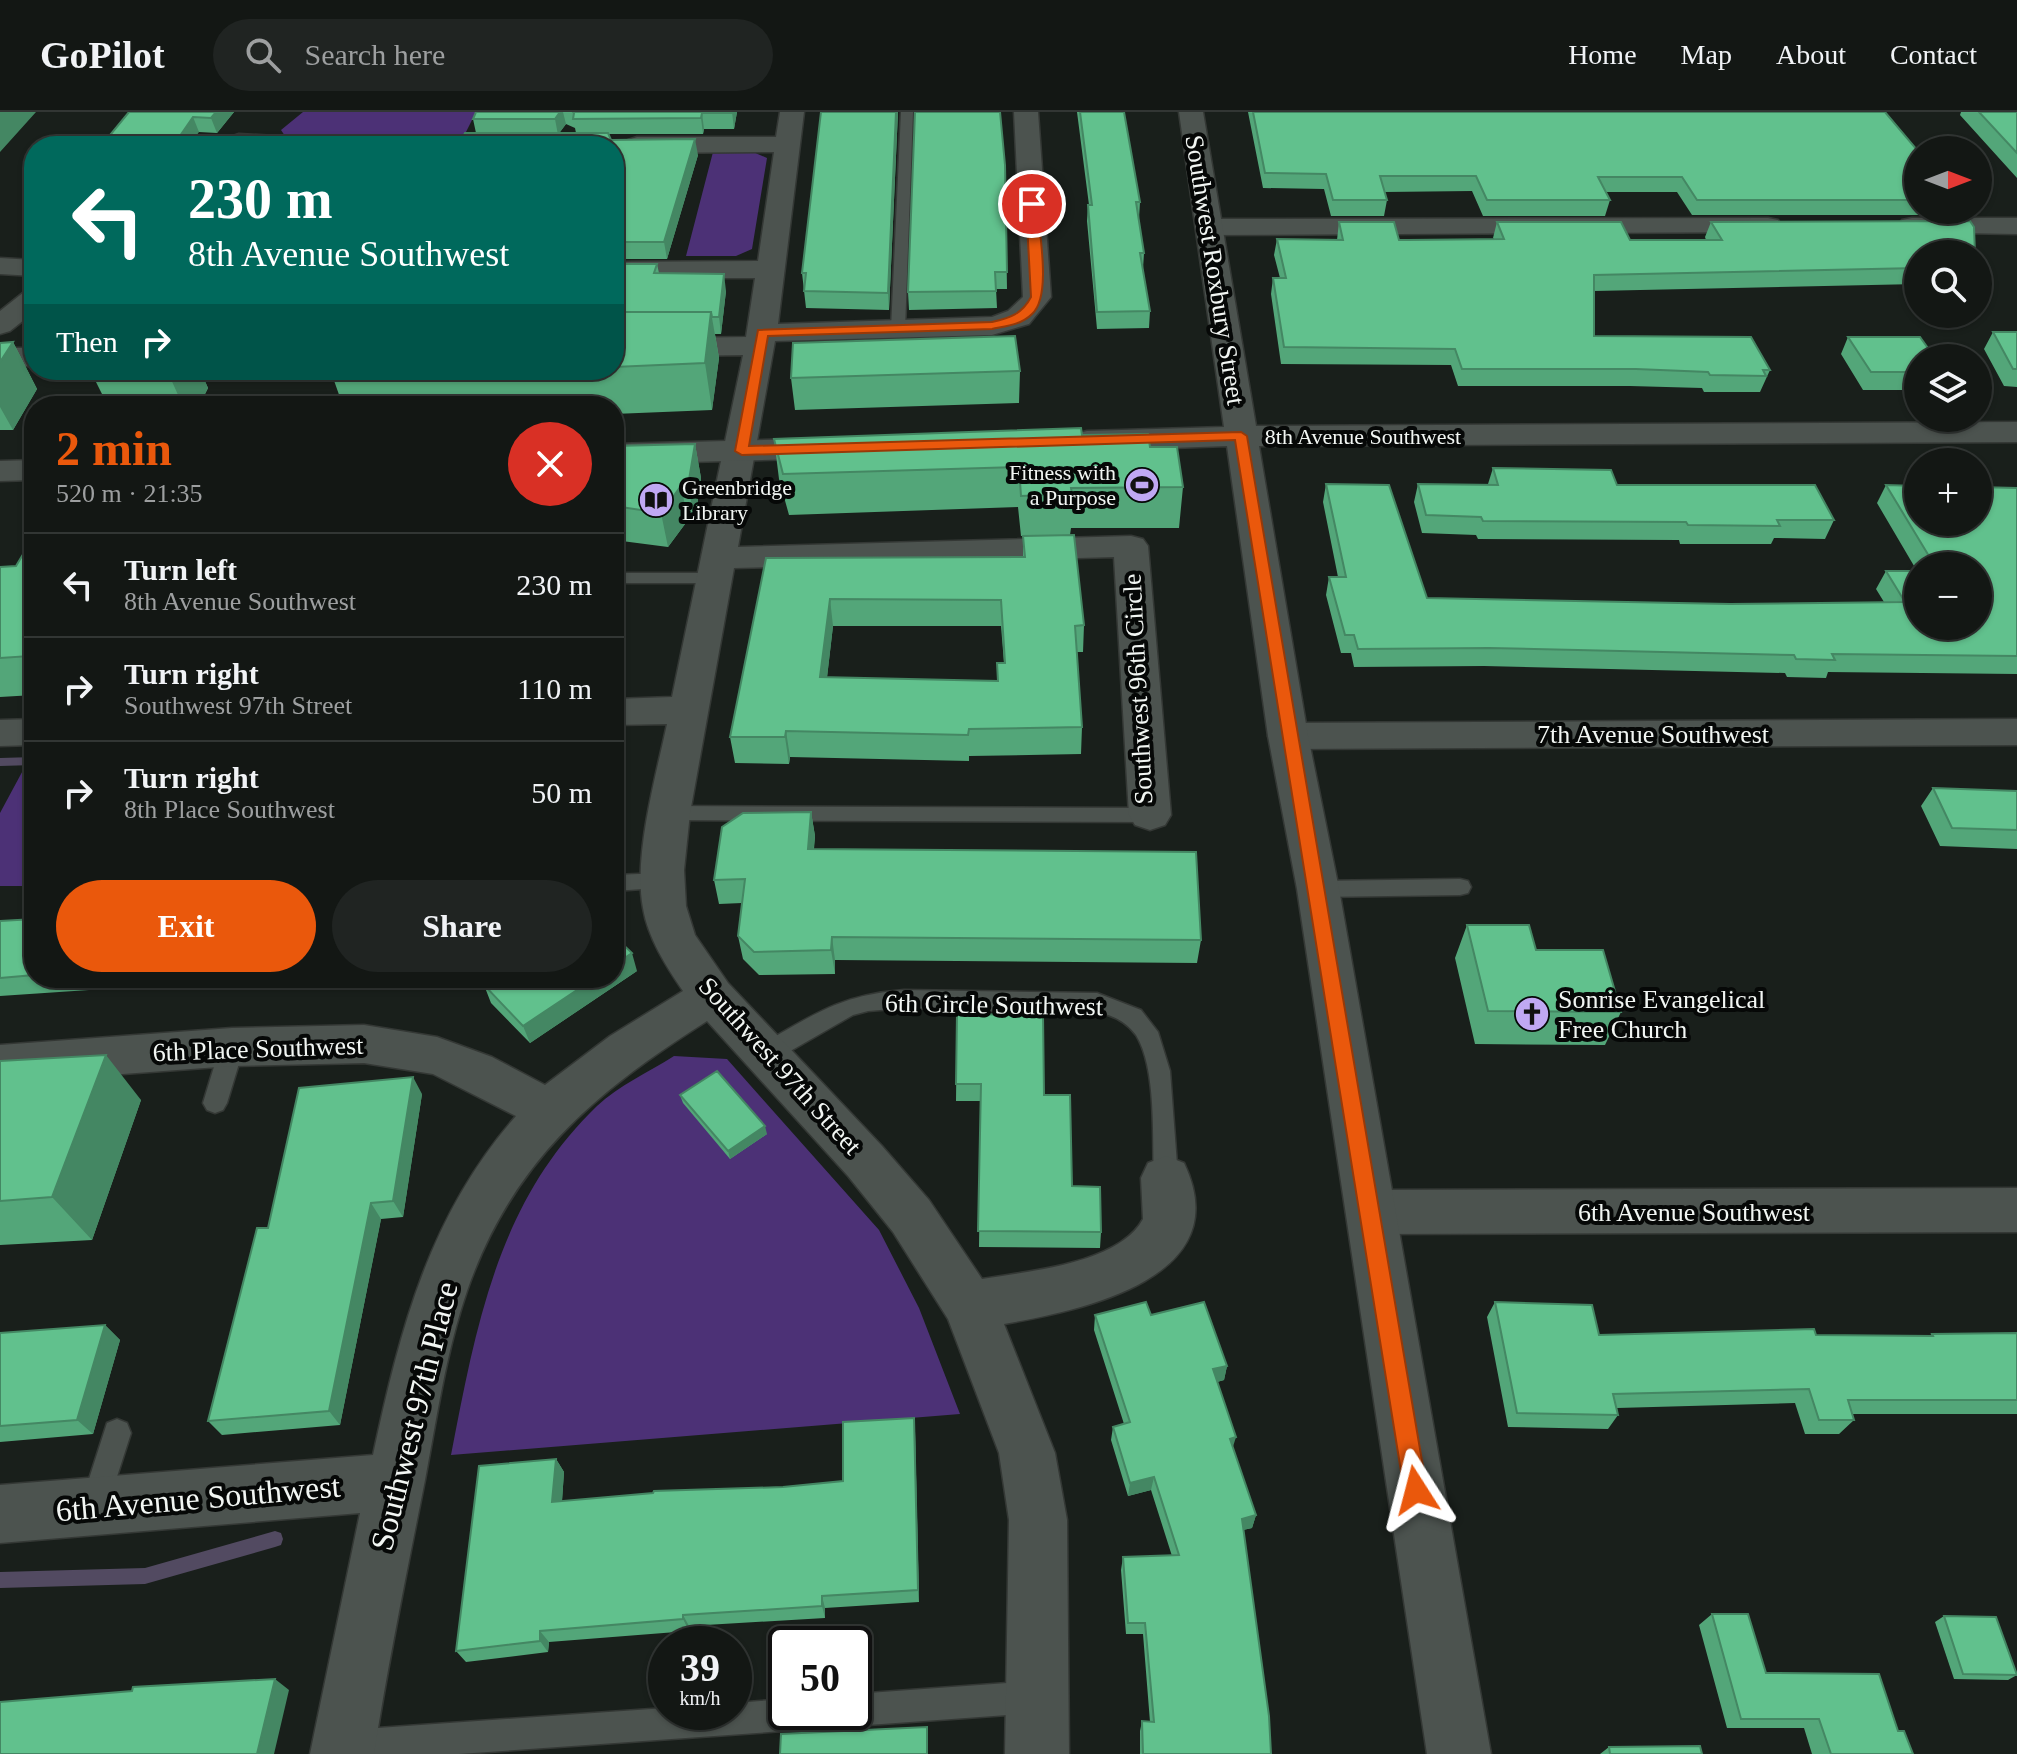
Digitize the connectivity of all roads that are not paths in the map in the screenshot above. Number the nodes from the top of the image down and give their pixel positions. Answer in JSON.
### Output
{"nodes":[{"id":1,"x":792,"y":112,"type":"edge"},
{"id":2,"x":907,"y":112,"type":"edge"},
{"id":3,"x":1026,"y":112,"type":"edge"},
{"id":4,"x":1191,"y":112,"type":"edge"},
{"id":5,"x":268,"y":119,"type":"dead end"},
{"id":6,"x":246,"y":136,"type":"edge"},
{"id":7,"x":790,"y":144,"type":"junction"},
{"id":8,"x":624,"y":145,"type":"edge"},
{"id":9,"x":1800,"y":226,"type":"edge"},
{"id":10,"x":1879,"y":226,"type":"edge"},
{"id":11,"x":2017,"y":226,"type":"edge"},
{"id":12,"x":1210,"y":227,"type":"junction"},
{"id":13,"x":0,"y":266,"type":"edge"},
{"id":14,"x":24,"y":267,"type":"edge"},
{"id":15,"x":773,"y":269,"type":"junction"},
{"id":16,"x":624,"y":270,"type":"edge"},
{"id":17,"x":24,"y":306,"type":"edge"},
{"id":18,"x":0,"y":325,"type":"edge"},
{"id":19,"x":898,"y":329,"type":"junction"},
{"id":20,"x":761,"y":339,"type":"junction"},
{"id":21,"x":624,"y":347,"type":"edge"},
{"id":22,"x":0,"y":357,"type":"edge"},
{"id":23,"x":24,"y":357,"type":"edge"},
{"id":24,"x":2017,"y":432,"type":"edge"},
{"id":25,"x":1241,"y":436,"type":"junction"},
{"id":26,"x":1058,"y":442,"type":"edge"},
{"id":27,"x":872,"y":447,"type":"edge"},
{"id":28,"x":742,"y":451,"type":"junction"},
{"id":29,"x":624,"y":454,"type":"edge"},
{"id":30,"x":24,"y":470,"type":"edge"},
{"id":31,"x":0,"y":471,"type":"edge"},
{"id":32,"x":718,"y":568,"type":"junction"},
{"id":33,"x":624,"y":577,"type":"edge"},
{"id":34,"x":690,"y":710,"type":"junction"},
{"id":35,"x":624,"y":712,"type":"edge"},
{"id":36,"x":24,"y":732,"type":"edge"},
{"id":37,"x":2017,"y":732,"type":"edge"},
{"id":38,"x":0,"y":733,"type":"edge"},
{"id":39,"x":1288,"y":736,"type":"junction"},
{"id":40,"x":669,"y":813,"type":"junction"},
{"id":41,"x":1150,"y":815,"type":"joint"},
{"id":42,"x":663,"y":881,"type":"junction"},
{"id":43,"x":624,"y":883,"type":"edge"},
{"id":44,"x":1460,"y":887,"type":"dead end"},
{"id":45,"x":1318,"y":889,"type":"junction"},
{"id":46,"x":712,"y":996,"type":"junction"},
{"id":47,"x":232,"y":1047,"type":"junction"},
{"id":48,"x":765,"y":1054,"type":"junction"},
{"id":49,"x":0,"y":1064,"type":"edge"},
{"id":50,"x":215,"y":1103,"type":"dead end"},
{"id":51,"x":550,"y":1111,"type":"junction"},
{"id":52,"x":1166,"y":1178,"type":"joint"},
{"id":53,"x":2017,"y":1210,"type":"edge"},
{"id":54,"x":1371,"y":1212,"type":"junction"},
{"id":55,"x":970,"y":1306,"type":"junction"},
{"id":56,"x":117,"y":1433,"type":"dead end"},
{"id":57,"x":395,"y":1482,"type":"junction"},
{"id":58,"x":94,"y":1507,"type":"junction"},
{"id":59,"x":0,"y":1514,"type":"edge"},
{"id":60,"x":1037,"y":1697,"type":"junction"},
{"id":61,"x":872,"y":1709,"type":"edge"},
{"id":62,"x":768,"y":1717,"type":"edge"},
{"id":63,"x":343,"y":1750,"type":"edge"},
{"id":64,"x":1037,"y":1754,"type":"edge"},
{"id":65,"x":1459,"y":1754,"type":"edge"}],
"edges":[{"from":1,"to":7,"type":"street","name":"Southwest 97th Street"},
{"from":2,"to":19,"type":"lane"},
{"from":3,"to":19,"type":"street"},
{"from":4,"to":12,"type":"street","name":"Southwest Roxbury Street"},
{"from":5,"to":6,"type":"street"},
{"from":7,"to":8,"type":"street"},
{"from":7,"to":15,"type":"street","name":"Southwest 97th Street"},
{"from":9,"to":12,"type":"street"},
{"from":10,"to":11,"type":"street"},
{"from":12,"to":25,"type":"street","name":"Southwest Roxbury Street"},
{"from":13,"to":14,"type":"street"},
{"from":15,"to":16,"type":"street"},
{"from":15,"to":20,"type":"street","name":"Southwest 97th Street"},
{"from":17,"to":18,"type":"street"},
{"from":19,"to":20,"type":"street"},
{"from":20,"to":21,"type":"street"},
{"from":20,"to":28,"type":"street","name":"Southwest 97th Street"},
{"from":22,"to":23,"type":"street"},
{"from":24,"to":25,"type":"street","name":"8th Avenue Southwest"},
{"from":25,"to":26,"type":"street","name":"8th Avenue Southwest"},
{"from":25,"to":39,"type":"street","name":"Southwest Roxbury Street"},
{"from":27,"to":28,"type":"street"},
{"from":28,"to":29,"type":"street"},
{"from":28,"to":32,"type":"street","name":"Southwest 97th Street"},
{"from":30,"to":31,"type":"street"},
{"from":32,"to":33,"type":"lane"},
{"from":32,"to":34,"type":"street","name":"Southwest 97th Street"},
{"from":32,"to":41,"type":"street","name":"Southwest 96th Circle"},
{"from":34,"to":35,"type":"street"},
{"from":34,"to":40,"type":"street","name":"Southwest 97th Street"},
{"from":36,"to":38,"type":"street"},
{"from":37,"to":39,"type":"street","name":"7th Avenue Southwest"},
{"from":39,"to":45,"type":"street","name":"Southwest Roxbury Street"},
{"from":40,"to":41,"type":"lane","name":"Southwest 96th Circle"},
{"from":40,"to":42,"type":"street","name":"Southwest 97th Street"},
{"from":42,"to":43,"type":"lane"},
{"from":42,"to":46,"type":"street","name":"Southwest 97th Street"},
{"from":44,"to":45,"type":"lane"},
{"from":45,"to":54,"type":"street","name":"Southwest Roxbury Street"},
{"from":46,"to":48,"type":"street","name":"Southwest 97th Street"},
{"from":46,"to":51,"type":"street","name":"Southwest 97th Place"},
{"from":47,"to":49,"type":"street","name":"6th Place Southwest"},
{"from":47,"to":50,"type":"lane"},
{"from":47,"to":51,"type":"street","name":"6th Place Southwest"},
{"from":48,"to":52,"type":"lane","name":"6th Circle Southwest"},
{"from":48,"to":55,"type":"street","name":"Southwest 97th Street"},
{"from":51,"to":57,"type":"street","name":"Southwest 97th Place"},
{"from":52,"to":55,"type":"street","name":"6th Circle Southwest"},
{"from":53,"to":54,"type":"street","name":"6th Avenue Southwest"},
{"from":54,"to":65,"type":"street","name":"Southwest Roxbury Street"},
{"from":55,"to":60,"type":"street","name":"Southwest 97th Street"},
{"from":56,"to":58,"type":"lane"},
{"from":57,"to":58,"type":"street","name":"6th Avenue Southwest"},
{"from":57,"to":63,"type":"street","name":"Southwest 97th Place"},
{"from":58,"to":59,"type":"street","name":"6th Avenue Southwest"},
{"from":60,"to":61,"type":"lane"},
{"from":60,"to":64,"type":"street","name":"Southwest 97th Street"},
{"from":62,"to":63,"type":"lane"}]}
